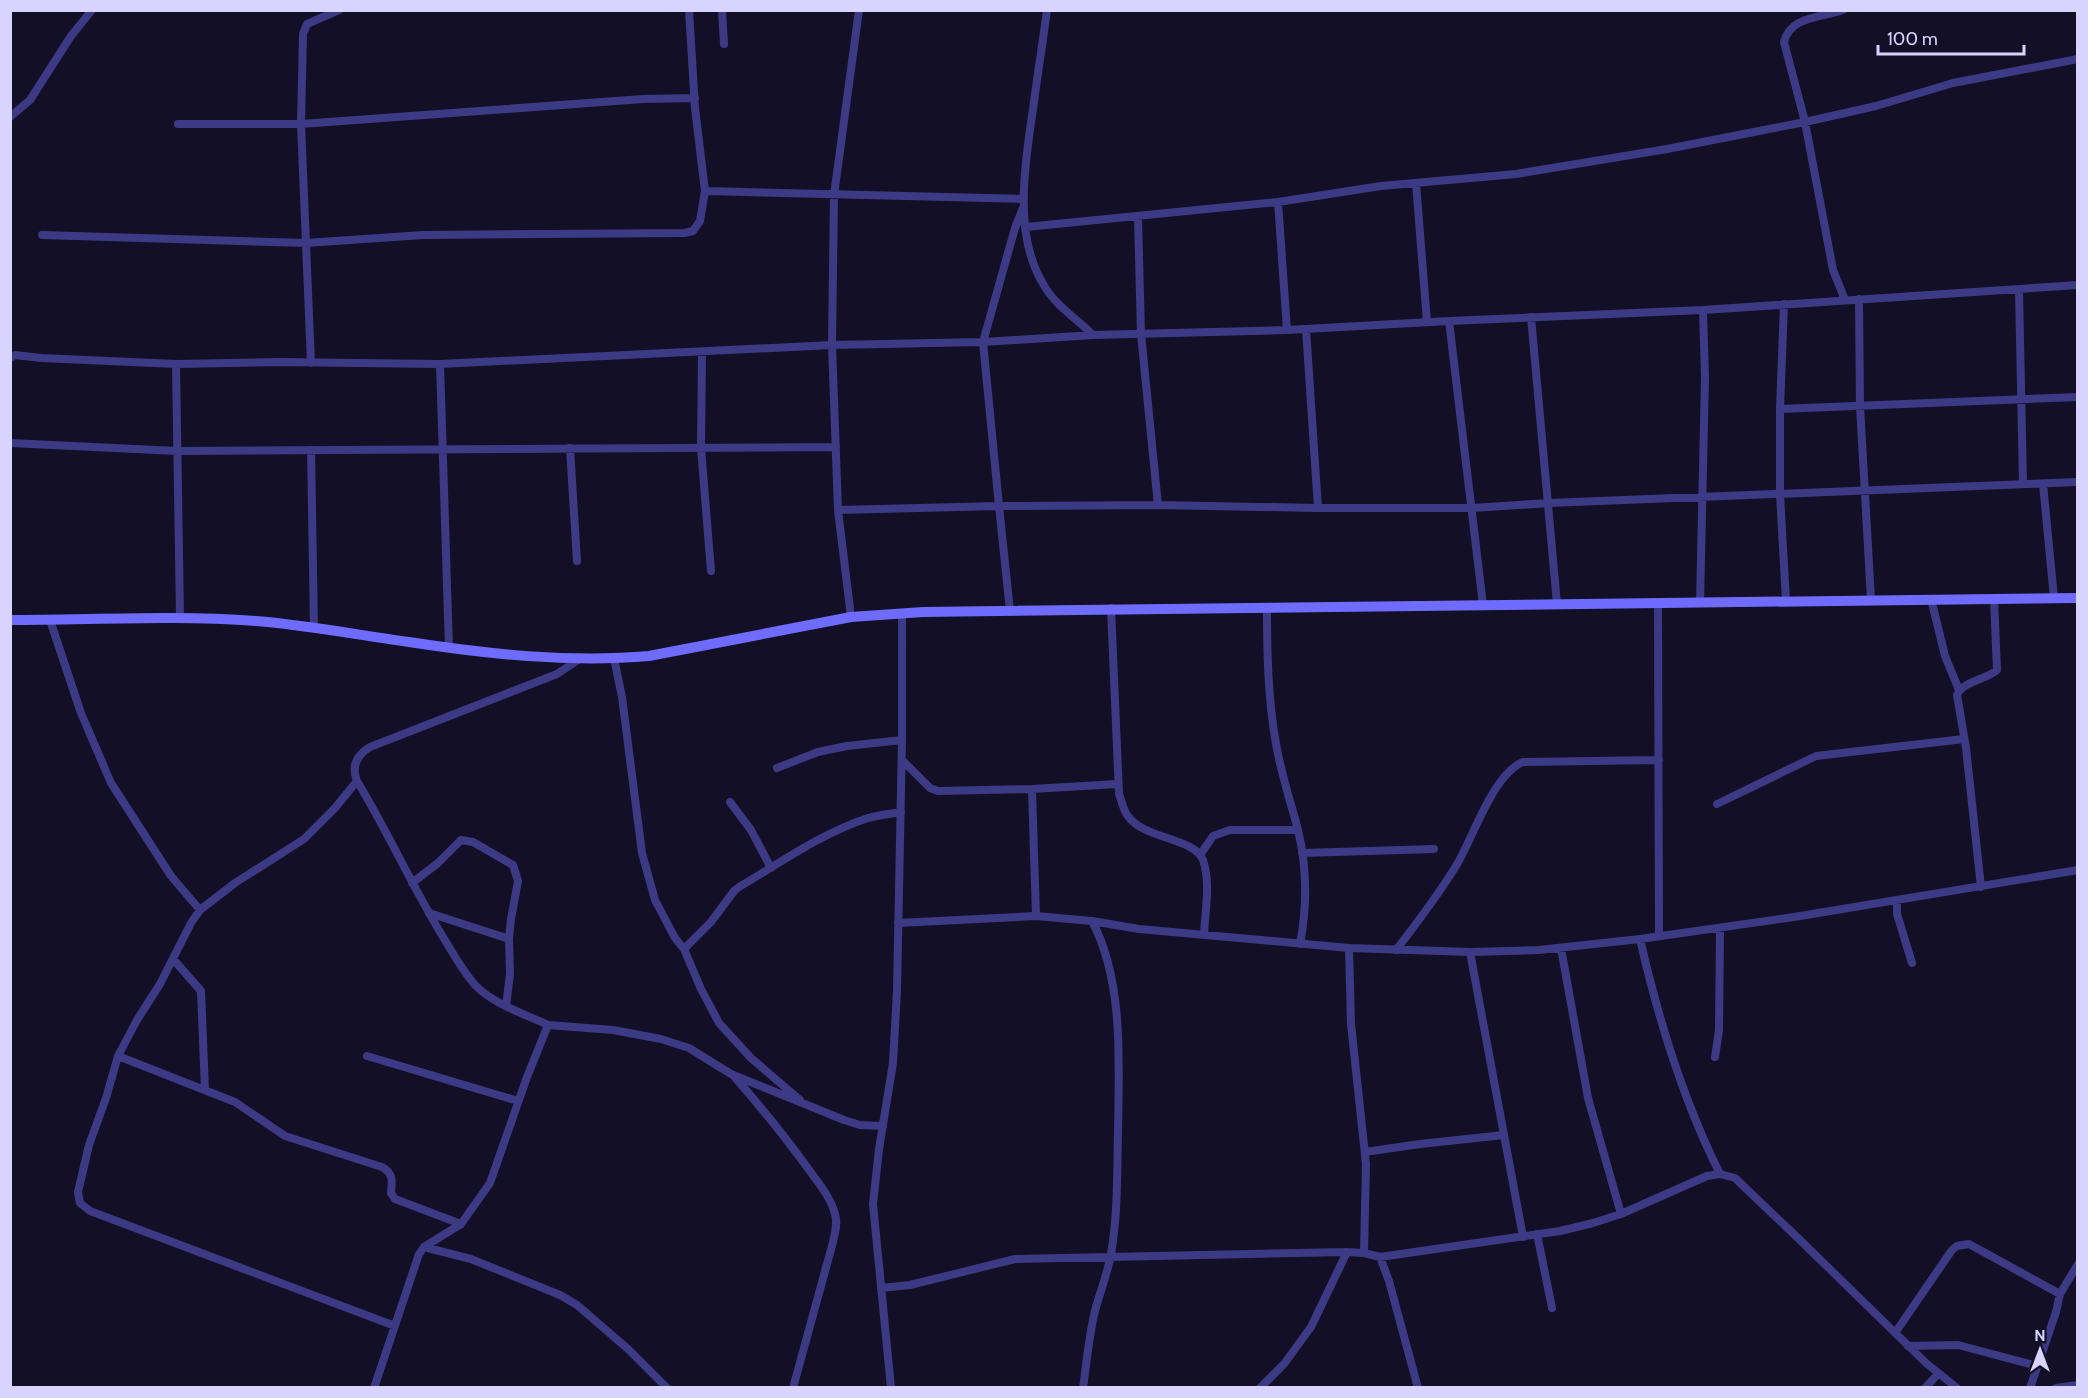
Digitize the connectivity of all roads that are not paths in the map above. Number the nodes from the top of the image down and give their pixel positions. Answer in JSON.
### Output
{"nodes":[{"id":1,"x":92,"y":10,"type":"edge"},
{"id":2,"x":339,"y":10,"type":"edge"},
{"id":3,"x":689,"y":10,"type":"edge"},
{"id":4,"x":722,"y":10,"type":"edge"},
{"id":5,"x":859,"y":10,"type":"edge"},
{"id":6,"x":1047,"y":10,"type":"edge"},
{"id":7,"x":1843,"y":10,"type":"edge"},
{"id":8,"x":724,"y":44,"type":"dead end"},
{"id":9,"x":2078,"y":59,"type":"edge"},
{"id":10,"x":695,"y":98,"type":"junction"},
{"id":11,"x":10,"y":108,"type":"edge"},
{"id":12,"x":20,"y":110,"type":"junction"},
{"id":13,"x":10,"y":117,"type":"edge"},
{"id":14,"x":1805,"y":122,"type":"junction"},
{"id":15,"x":178,"y":124,"type":"dead end"},
{"id":16,"x":301,"y":124,"type":"junction"},
{"id":17,"x":1416,"y":183,"type":"junction"},
{"id":18,"x":705,"y":191,"type":"junction"},
{"id":19,"x":834,"y":195,"type":"junction"},
{"id":20,"x":1024,"y":202,"type":"junction"},
{"id":21,"x":1278,"y":202,"type":"junction"},
{"id":22,"x":1138,"y":217,"type":"junction"},
{"id":23,"x":1026,"y":227,"type":"junction"},
{"id":24,"x":42,"y":235,"type":"dead end"},
{"id":25,"x":306,"y":243,"type":"junction"},
{"id":26,"x":2078,"y":285,"type":"edge"},
{"id":27,"x":2019,"y":290,"type":"junction"},
{"id":28,"x":1845,"y":300,"type":"junction"},
{"id":29,"x":1859,"y":300,"type":"junction"},
{"id":30,"x":1784,"y":304,"type":"junction"},
{"id":31,"x":1703,"y":310,"type":"junction"},
{"id":32,"x":1531,"y":317,"type":"junction"},
{"id":33,"x":1449,"y":321,"type":"junction"},
{"id":34,"x":1427,"y":322,"type":"junction"},
{"id":35,"x":1306,"y":329,"type":"junction"},
{"id":36,"x":1287,"y":330,"type":"junction"},
{"id":37,"x":1093,"y":334,"type":"junction"},
{"id":38,"x":1141,"y":334,"type":"junction"},
{"id":39,"x":983,"y":342,"type":"junction"},
{"id":40,"x":832,"y":345,"type":"junction"},
{"id":41,"x":702,"y":352,"type":"junction"},
{"id":42,"x":10,"y":358,"type":"edge"},
{"id":43,"x":311,"y":363,"type":"junction"},
{"id":44,"x":176,"y":364,"type":"junction"},
{"id":45,"x":440,"y":364,"type":"junction"},
{"id":46,"x":2078,"y":397,"type":"edge"},
{"id":47,"x":2020,"y":398,"type":"junction"},
{"id":48,"x":1860,"y":406,"type":"junction"},
{"id":49,"x":1780,"y":409,"type":"junction"},
{"id":50,"x":10,"y":443,"type":"edge"},
{"id":51,"x":836,"y":447,"type":"junction"},
{"id":52,"x":442,"y":448,"type":"junction"},
{"id":53,"x":570,"y":448,"type":"junction"},
{"id":54,"x":701,"y":448,"type":"junction"},
{"id":55,"x":311,"y":450,"type":"junction"},
{"id":56,"x":177,"y":451,"type":"junction"},
{"id":57,"x":2078,"y":483,"type":"edge"},
{"id":58,"x":2023,"y":484,"type":"junction"},
{"id":59,"x":2043,"y":484,"type":"junction"},
{"id":60,"x":1864,"y":490,"type":"junction"},
{"id":61,"x":1780,"y":494,"type":"junction"},
{"id":62,"x":1703,"y":497,"type":"junction"},
{"id":63,"x":1549,"y":503,"type":"junction"},
{"id":64,"x":1158,"y":505,"type":"junction"},
{"id":65,"x":999,"y":506,"type":"junction"},
{"id":66,"x":1318,"y":508,"type":"junction"},
{"id":67,"x":1472,"y":508,"type":"junction"},
{"id":68,"x":838,"y":510,"type":"junction"},
{"id":69,"x":577,"y":561,"type":"dead end"},
{"id":70,"x":711,"y":571,"type":"dead end"},
{"id":71,"x":1994,"y":598,"type":"junction"},
{"id":72,"x":2054,"y":598,"type":"junction"},
{"id":73,"x":2078,"y":598,"type":"edge"},
{"id":74,"x":1931,"y":599,"type":"junction"},
{"id":75,"x":1871,"y":600,"type":"junction"},
{"id":76,"x":1786,"y":601,"type":"junction"},
{"id":77,"x":1658,"y":603,"type":"junction"},
{"id":78,"x":1700,"y":603,"type":"junction"},
{"id":79,"x":1557,"y":604,"type":"junction"},
{"id":80,"x":1483,"y":605,"type":"junction"},
{"id":81,"x":1267,"y":607,"type":"junction"},
{"id":82,"x":1111,"y":608,"type":"junction"},
{"id":83,"x":1010,"y":611,"type":"junction"},
{"id":84,"x":902,"y":613,"type":"junction"},
{"id":85,"x":180,"y":617,"type":"junction"},
{"id":86,"x":851,"y":617,"type":"junction"},
{"id":87,"x":46,"y":620,"type":"junction"},
{"id":88,"x":10,"y":621,"type":"edge"},
{"id":89,"x":314,"y":628,"type":"junction"},
{"id":90,"x":449,"y":648,"type":"junction"},
{"id":91,"x":581,"y":658,"type":"junction"},
{"id":92,"x":614,"y":658,"type":"junction"},
{"id":93,"x":1959,"y":690,"type":"junction"},
{"id":94,"x":1964,"y":739,"type":"junction"},
{"id":95,"x":902,"y":740,"type":"junction"},
{"id":96,"x":902,"y":760,"type":"junction"},
{"id":97,"x":1659,"y":760,"type":"junction"},
{"id":98,"x":777,"y":768,"type":"dead end"},
{"id":99,"x":357,"y":781,"type":"junction"},
{"id":100,"x":1118,"y":784,"type":"junction"},
{"id":101,"x":1032,"y":789,"type":"junction"},
{"id":102,"x":730,"y":802,"type":"dead end"},
{"id":103,"x":1717,"y":804,"type":"dead end"},
{"id":104,"x":901,"y":812,"type":"junction"},
{"id":105,"x":1298,"y":831,"type":"junction"},
{"id":106,"x":1434,"y":849,"type":"dead end"},
{"id":107,"x":1302,"y":853,"type":"junction"},
{"id":108,"x":1200,"y":855,"type":"junction"},
{"id":109,"x":771,"y":868,"type":"junction"},
{"id":110,"x":2078,"y":870,"type":"edge"},
{"id":111,"x":412,"y":883,"type":"junction"},
{"id":112,"x":1981,"y":887,"type":"junction"},
{"id":113,"x":1897,"y":901,"type":"junction"},
{"id":114,"x":200,"y":910,"type":"junction"},
{"id":115,"x":429,"y":914,"type":"junction"},
{"id":116,"x":1036,"y":916,"type":"junction"},
{"id":117,"x":1092,"y":921,"type":"junction"},
{"id":118,"x":898,"y":923,"type":"junction"},
{"id":119,"x":1720,"y":928,"type":"junction"},
{"id":120,"x":1204,"y":935,"type":"junction"},
{"id":121,"x":1659,"y":936,"type":"junction"},
{"id":122,"x":509,"y":939,"type":"junction"},
{"id":123,"x":1640,"y":939,"type":"junction"},
{"id":124,"x":1300,"y":944,"type":"junction"},
{"id":125,"x":1349,"y":948,"type":"junction"},
{"id":126,"x":1562,"y":948,"type":"junction"},
{"id":127,"x":684,"y":949,"type":"junction"},
{"id":128,"x":1396,"y":950,"type":"junction"},
{"id":129,"x":1470,"y":952,"type":"junction"},
{"id":130,"x":173,"y":959,"type":"junction"},
{"id":131,"x":1912,"y":963,"type":"dead end"},
{"id":132,"x":506,"y":1006,"type":"junction"},
{"id":133,"x":548,"y":1025,"type":"junction"},
{"id":134,"x":118,"y":1056,"type":"junction"},
{"id":135,"x":367,"y":1056,"type":"dead end"},
{"id":136,"x":1715,"y":1057,"type":"dead end"},
{"id":137,"x":731,"y":1074,"type":"junction"},
{"id":138,"x":205,"y":1090,"type":"junction"},
{"id":139,"x":518,"y":1101,"type":"junction"},
{"id":140,"x":800,"y":1101,"type":"junction"},
{"id":141,"x":883,"y":1126,"type":"junction"},
{"id":142,"x":1504,"y":1135,"type":"junction"},
{"id":143,"x":1365,"y":1152,"type":"junction"},
{"id":144,"x":1720,"y":1174,"type":"junction"},
{"id":145,"x":1621,"y":1214,"type":"junction"},
{"id":146,"x":461,"y":1224,"type":"junction"},
{"id":147,"x":1537,"y":1234,"type":"junction"},
{"id":148,"x":1523,"y":1237,"type":"junction"},
{"id":149,"x":424,"y":1247,"type":"junction"},
{"id":150,"x":1347,"y":1252,"type":"junction"},
{"id":151,"x":1364,"y":1253,"type":"junction"},
{"id":152,"x":1111,"y":1256,"type":"junction"},
{"id":153,"x":1380,"y":1257,"type":"junction"},
{"id":154,"x":2078,"y":1264,"type":"edge"},
{"id":155,"x":881,"y":1288,"type":"junction"},
{"id":156,"x":2060,"y":1294,"type":"junction"},
{"id":157,"x":1552,"y":1308,"type":"dead end"},
{"id":158,"x":395,"y":1326,"type":"junction"},
{"id":159,"x":1895,"y":1333,"type":"junction"},
{"id":160,"x":1908,"y":1346,"type":"junction"},
{"id":161,"x":2037,"y":1366,"type":"junction"},
{"id":162,"x":1938,"y":1374,"type":"junction"},
{"id":163,"x":2078,"y":1385,"type":"edge"},
{"id":164,"x":374,"y":1388,"type":"edge"},
{"id":165,"x":667,"y":1388,"type":"edge"},
{"id":166,"x":793,"y":1388,"type":"edge"},
{"id":167,"x":891,"y":1388,"type":"edge"},
{"id":168,"x":1083,"y":1388,"type":"edge"},
{"id":169,"x":1260,"y":1388,"type":"edge"},
{"id":170,"x":1418,"y":1388,"type":"edge"},
{"id":171,"x":1925,"y":1388,"type":"edge"},
{"id":172,"x":1957,"y":1388,"type":"edge"},
{"id":173,"x":2030,"y":1388,"type":"edge"},
{"id":174,"x":2056,"y":1388,"type":"edge"}],
"edges":[{"from":1,"to":12,"type":"street"},
{"from":2,"to":16,"type":"street"},
{"from":3,"to":10,"type":"street"},
{"from":4,"to":8,"type":"street"},
{"from":5,"to":19,"type":"street"},
{"from":6,"to":20,"type":"street"},
{"from":7,"to":14,"type":"street"},
{"from":9,"to":14,"type":"street"},
{"from":10,"to":16,"type":"street"},
{"from":10,"to":18,"type":"street"},
{"from":11,"to":12,"type":"street"},
{"from":12,"to":13,"type":"street"},
{"from":14,"to":17,"type":"street"},
{"from":14,"to":28,"type":"street"},
{"from":15,"to":16,"type":"street"},
{"from":16,"to":25,"type":"street"},
{"from":17,"to":21,"type":"street"},
{"from":17,"to":34,"type":"street"},
{"from":18,"to":19,"type":"street"},
{"from":18,"to":25,"type":"street"},
{"from":19,"to":20,"type":"street"},
{"from":19,"to":40,"type":"street"},
{"from":20,"to":23,"type":"street"},
{"from":20,"to":39,"type":"street"},
{"from":21,"to":22,"type":"street"},
{"from":21,"to":36,"type":"street"},
{"from":22,"to":23,"type":"street"},
{"from":22,"to":38,"type":"street"},
{"from":23,"to":37,"type":"street"},
{"from":24,"to":25,"type":"street"},
{"from":25,"to":43,"type":"street"},
{"from":26,"to":27,"type":"street"},
{"from":27,"to":29,"type":"street"},
{"from":27,"to":47,"type":"street"},
{"from":28,"to":29,"type":"street"},
{"from":28,"to":30,"type":"street"},
{"from":29,"to":48,"type":"street"},
{"from":30,"to":31,"type":"street"},
{"from":30,"to":49,"type":"street"},
{"from":31,"to":32,"type":"street"},
{"from":31,"to":62,"type":"street"},
{"from":32,"to":33,"type":"street"},
{"from":32,"to":63,"type":"street"},
{"from":33,"to":34,"type":"street"},
{"from":33,"to":67,"type":"street"},
{"from":34,"to":35,"type":"street"},
{"from":35,"to":36,"type":"street"},
{"from":35,"to":66,"type":"street"},
{"from":36,"to":38,"type":"street"},
{"from":37,"to":38,"type":"street"},
{"from":37,"to":39,"type":"street"},
{"from":38,"to":64,"type":"street"},
{"from":39,"to":40,"type":"street"},
{"from":39,"to":65,"type":"street"},
{"from":40,"to":41,"type":"street"},
{"from":40,"to":51,"type":"street"},
{"from":41,"to":45,"type":"street"},
{"from":41,"to":54,"type":"street"},
{"from":42,"to":44,"type":"street"},
{"from":43,"to":44,"type":"street"},
{"from":43,"to":45,"type":"street"},
{"from":44,"to":56,"type":"street"},
{"from":45,"to":52,"type":"street"},
{"from":46,"to":47,"type":"street"},
{"from":47,"to":48,"type":"street"},
{"from":47,"to":58,"type":"street"},
{"from":48,"to":49,"type":"street"},
{"from":48,"to":60,"type":"street"},
{"from":49,"to":61,"type":"street"},
{"from":50,"to":56,"type":"street"},
{"from":51,"to":54,"type":"street"},
{"from":51,"to":68,"type":"street"},
{"from":52,"to":53,"type":"street"},
{"from":52,"to":55,"type":"street"},
{"from":52,"to":90,"type":"street"},
{"from":53,"to":54,"type":"street"},
{"from":53,"to":69,"type":"street"},
{"from":54,"to":70,"type":"street"},
{"from":55,"to":56,"type":"street"},
{"from":55,"to":89,"type":"street"},
{"from":56,"to":85,"type":"street"},
{"from":57,"to":59,"type":"street"},
{"from":58,"to":59,"type":"street"},
{"from":58,"to":60,"type":"street"},
{"from":59,"to":72,"type":"street"},
{"from":60,"to":61,"type":"street"},
{"from":60,"to":75,"type":"street"},
{"from":61,"to":62,"type":"street"},
{"from":61,"to":76,"type":"street"},
{"from":62,"to":63,"type":"street"},
{"from":62,"to":78,"type":"street"},
{"from":63,"to":67,"type":"street"},
{"from":63,"to":79,"type":"street"},
{"from":64,"to":65,"type":"street"},
{"from":64,"to":66,"type":"street"},
{"from":65,"to":68,"type":"street"},
{"from":65,"to":83,"type":"street"},
{"from":66,"to":67,"type":"street"},
{"from":67,"to":80,"type":"street"},
{"from":68,"to":86,"type":"street"},
{"from":71,"to":72,"type":"street"},
{"from":71,"to":74,"type":"street"},
{"from":71,"to":93,"type":"street"},
{"from":72,"to":73,"type":"street"},
{"from":74,"to":75,"type":"street"},
{"from":74,"to":93,"type":"street"},
{"from":75,"to":76,"type":"street"},
{"from":76,"to":78,"type":"street"},
{"from":77,"to":78,"type":"street"},
{"from":77,"to":79,"type":"street"},
{"from":77,"to":97,"type":"street"},
{"from":79,"to":80,"type":"street"},
{"from":80,"to":81,"type":"street"},
{"from":81,"to":82,"type":"street"},
{"from":81,"to":105,"type":"street"},
{"from":82,"to":83,"type":"street"},
{"from":82,"to":100,"type":"street"},
{"from":83,"to":84,"type":"street"},
{"from":84,"to":86,"type":"street"},
{"from":84,"to":95,"type":"street"},
{"from":85,"to":87,"type":"street"},
{"from":85,"to":89,"type":"street"},
{"from":86,"to":92,"type":"street"},
{"from":87,"to":88,"type":"street"},
{"from":87,"to":114,"type":"street"},
{"from":89,"to":90,"type":"street"},
{"from":90,"to":91,"type":"street"},
{"from":91,"to":92,"type":"street"},
{"from":91,"to":99,"type":"street"},
{"from":92,"to":127,"type":"street"},
{"from":93,"to":94,"type":"street"},
{"from":94,"to":103,"type":"street"},
{"from":94,"to":112,"type":"street"},
{"from":95,"to":96,"type":"street"},
{"from":95,"to":98,"type":"street"},
{"from":96,"to":101,"type":"street"},
{"from":96,"to":104,"type":"street"},
{"from":97,"to":121,"type":"street"},
{"from":97,"to":128,"type":"street"},
{"from":99,"to":111,"type":"street"},
{"from":99,"to":114,"type":"street"},
{"from":100,"to":101,"type":"street"},
{"from":100,"to":108,"type":"street"},
{"from":101,"to":116,"type":"street"},
{"from":102,"to":109,"type":"street"},
{"from":104,"to":109,"type":"street"},
{"from":104,"to":118,"type":"street"},
{"from":105,"to":107,"type":"street"},
{"from":105,"to":108,"type":"street"},
{"from":106,"to":107,"type":"street"},
{"from":107,"to":124,"type":"street"},
{"from":108,"to":120,"type":"street"},
{"from":109,"to":127,"type":"street"},
{"from":110,"to":112,"type":"street"},
{"from":111,"to":115,"type":"street"},
{"from":111,"to":122,"type":"street"},
{"from":112,"to":113,"type":"street"},
{"from":113,"to":119,"type":"street"},
{"from":113,"to":131,"type":"street"},
{"from":114,"to":130,"type":"street"},
{"from":115,"to":122,"type":"street"},
{"from":115,"to":132,"type":"street"},
{"from":116,"to":117,"type":"street"},
{"from":116,"to":118,"type":"street"},
{"from":117,"to":120,"type":"street"},
{"from":117,"to":152,"type":"street"},
{"from":118,"to":141,"type":"street"},
{"from":119,"to":121,"type":"street"},
{"from":119,"to":136,"type":"street"},
{"from":120,"to":124,"type":"street"},
{"from":121,"to":123,"type":"street"},
{"from":122,"to":132,"type":"street"},
{"from":123,"to":126,"type":"street"},
{"from":123,"to":144,"type":"street"},
{"from":124,"to":125,"type":"street"},
{"from":125,"to":128,"type":"street"},
{"from":125,"to":143,"type":"street"},
{"from":126,"to":129,"type":"street"},
{"from":126,"to":145,"type":"street"},
{"from":127,"to":140,"type":"street"},
{"from":128,"to":129,"type":"street"},
{"from":129,"to":142,"type":"street"},
{"from":130,"to":134,"type":"street"},
{"from":130,"to":138,"type":"street"},
{"from":132,"to":133,"type":"street"},
{"from":133,"to":137,"type":"street"},
{"from":133,"to":139,"type":"street"},
{"from":134,"to":138,"type":"street"},
{"from":134,"to":158,"type":"street"},
{"from":135,"to":139,"type":"street"},
{"from":137,"to":140,"type":"street"},
{"from":137,"to":166,"type":"street"},
{"from":138,"to":146,"type":"street"},
{"from":139,"to":146,"type":"street"},
{"from":140,"to":141,"type":"street"},
{"from":141,"to":155,"type":"street"},
{"from":142,"to":143,"type":"street"},
{"from":142,"to":148,"type":"street"},
{"from":143,"to":151,"type":"street"},
{"from":144,"to":145,"type":"street"},
{"from":144,"to":159,"type":"street"},
{"from":145,"to":147,"type":"street"},
{"from":146,"to":149,"type":"street"},
{"from":147,"to":148,"type":"street"},
{"from":147,"to":157,"type":"street"},
{"from":148,"to":153,"type":"street"},
{"from":149,"to":158,"type":"street"},
{"from":149,"to":165,"type":"street"},
{"from":150,"to":151,"type":"street"},
{"from":150,"to":152,"type":"street"},
{"from":150,"to":169,"type":"street"},
{"from":151,"to":153,"type":"street"},
{"from":152,"to":155,"type":"street"},
{"from":152,"to":168,"type":"street"},
{"from":153,"to":170,"type":"street"},
{"from":154,"to":156,"type":"street"},
{"from":155,"to":167,"type":"street"},
{"from":156,"to":159,"type":"street"},
{"from":156,"to":161,"type":"street"},
{"from":158,"to":164,"type":"street"},
{"from":159,"to":160,"type":"street"},
{"from":160,"to":161,"type":"street"},
{"from":160,"to":162,"type":"street"},
{"from":161,"to":173,"type":"street"},
{"from":162,"to":171,"type":"street"},
{"from":162,"to":172,"type":"street"},
{"from":163,"to":174,"type":"street"}]}
